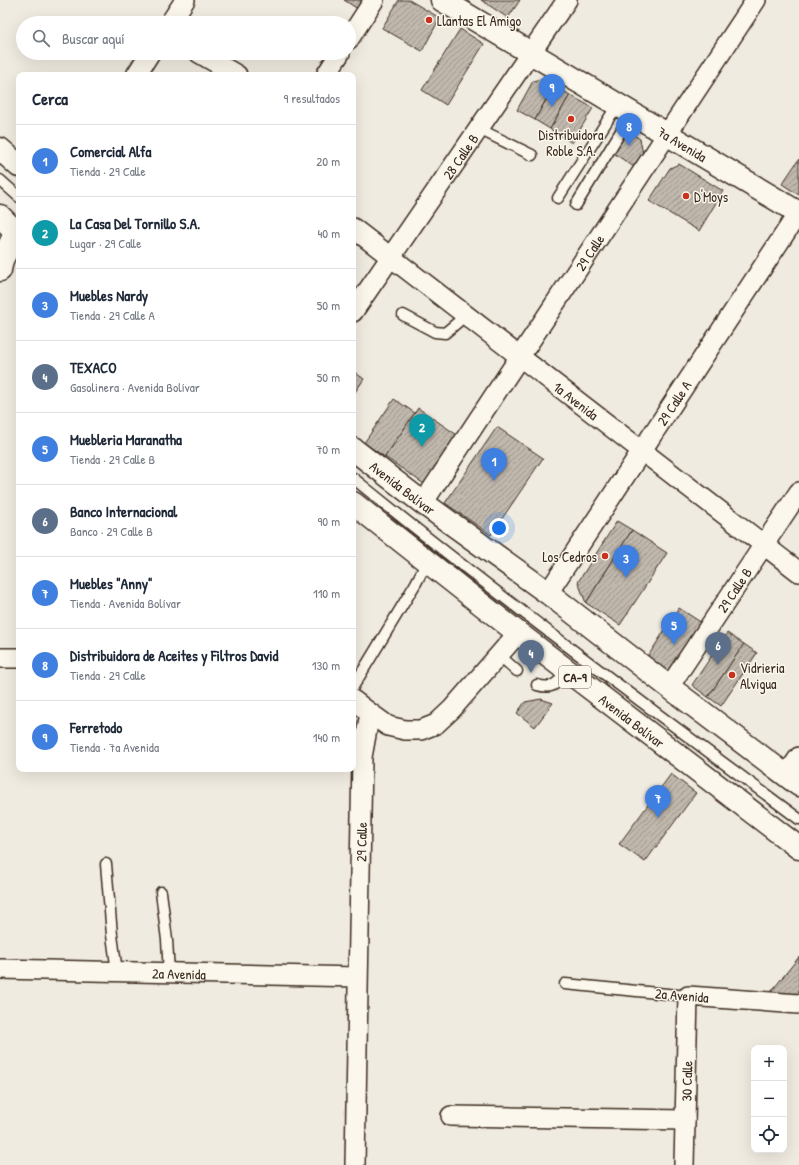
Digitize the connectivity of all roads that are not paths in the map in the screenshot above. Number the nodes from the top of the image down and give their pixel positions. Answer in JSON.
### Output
{"nodes":[{"id":1,"x":185,"y":0,"type":"edge"},
{"id":2,"x":374,"y":0,"type":"edge"},
{"id":3,"x":442,"y":0,"type":"edge"},
{"id":4,"x":567,"y":0,"type":"edge"},
{"id":5,"x":756,"y":0,"type":"edge"},
{"id":6,"x":175,"y":16,"type":"edge"},
{"id":7,"x":356,"y":27,"type":"edge"},
{"id":8,"x":531,"y":53,"type":"junction"},
{"id":9,"x":146,"y":60,"type":"edge"},
{"id":10,"x":211,"y":60,"type":"edge"},
{"id":11,"x":336,"y":60,"type":"edge"},
{"id":12,"x":138,"y":72,"type":"edge"},
{"id":13,"x":232,"y":72,"type":"edge"},
{"id":14,"x":328,"y":72,"type":"edge"},
{"id":15,"x":625,"y":109,"type":"junction"},
{"id":16,"x":479,"y":129,"type":"junction"},
{"id":17,"x":668,"y":134,"type":"junction"},
{"id":18,"x":0,"y":148,"type":"edge"},
{"id":19,"x":532,"y":155,"type":"dead end"},
{"id":20,"x":16,"y":163,"type":"edge"},
{"id":21,"x":0,"y":180,"type":"edge"},
{"id":22,"x":16,"y":194,"type":"edge"},
{"id":23,"x":558,"y":198,"type":"dead end"},
{"id":24,"x":576,"y":205,"type":"dead end"},
{"id":25,"x":799,"y":212,"type":"edge"},
{"id":26,"x":0,"y":216,"type":"edge"},
{"id":27,"x":356,"y":230,"type":"edge"},
{"id":28,"x":16,"y":231,"type":"edge"},
{"id":29,"x":16,"y":236,"type":"edge"},
{"id":30,"x":391,"y":257,"type":"junction"},
{"id":31,"x":0,"y":270,"type":"edge"},
{"id":32,"x":356,"y":308,"type":"edge"},
{"id":33,"x":465,"y":313,"type":"junction"},
{"id":34,"x":403,"y":315,"type":"dead end"},
{"id":35,"x":520,"y":356,"type":"junction"},
{"id":36,"x":356,"y":451,"type":"edge"},
{"id":37,"x":642,"y":451,"type":"junction"},
{"id":38,"x":356,"y":480,"type":"edge"},
{"id":39,"x":799,"y":492,"type":"edge"},
{"id":40,"x":423,"y":504,"type":"junction"},
{"id":41,"x":356,"y":506,"type":"edge"},
{"id":42,"x":764,"y":545,"type":"junction"},
{"id":43,"x":427,"y":562,"type":"junction"},
{"id":44,"x":799,"y":572,"type":"edge"},
{"id":45,"x":548,"y":593,"type":"junction"},
{"id":46,"x":518,"y":633,"type":"junction"},
{"id":47,"x":499,"y":655,"type":"junction"},
{"id":48,"x":0,"y":658,"type":"edge"},
{"id":49,"x":16,"y":658,"type":"edge"},
{"id":50,"x":517,"y":671,"type":"dead end"},
{"id":51,"x":568,"y":672,"type":"junction"},
{"id":52,"x":356,"y":681,"type":"edge"},
{"id":53,"x":537,"y":684,"type":"dead end"},
{"id":54,"x":669,"y":687,"type":"junction"},
{"id":55,"x":356,"y":702,"type":"edge"},
{"id":56,"x":370,"y":713,"type":"junction"},
{"id":57,"x":799,"y":757,"type":"edge"},
{"id":58,"x":793,"y":780,"type":"edge"},
{"id":59,"x":799,"y":819,"type":"edge"},
{"id":60,"x":799,"y":848,"type":"edge"},
{"id":61,"x":106,"y":864,"type":"dead end"},
{"id":62,"x":161,"y":892,"type":"dead end"},
{"id":63,"x":0,"y":969,"type":"edge"},
{"id":64,"x":117,"y":972,"type":"junction"},
{"id":65,"x":169,"y":973,"type":"junction"},
{"id":66,"x":357,"y":977,"type":"junction"},
{"id":67,"x":566,"y":984,"type":"dead end"},
{"id":68,"x":688,"y":996,"type":"junction"},
{"id":69,"x":799,"y":1004,"type":"edge"},
{"id":70,"x":451,"y":1116,"type":"dead end"},
{"id":71,"x":684,"y":1120,"type":"junction"},
{"id":72,"x":355,"y":1165,"type":"edge"},
{"id":73,"x":684,"y":1165,"type":"edge"}],
"edges":[{"from":1,"to":6,"type":"street"},
{"from":2,"to":7,"type":"street"},
{"from":3,"to":8,"type":"main road","name":"7a Avenida"},
{"from":4,"to":8,"type":"street","name":"28 Calle B"},
{"from":5,"to":17,"type":"street","name":"29 Calle"},
{"from":8,"to":15,"type":"main road","name":"7a Avenida"},
{"from":8,"to":16,"type":"street","name":"28 Calle B"},
{"from":9,"to":12,"type":"street"},
{"from":10,"to":13,"type":"street"},
{"from":11,"to":14,"type":"street"},
{"from":15,"to":17,"type":"main road","name":"7a Avenida"},
{"from":15,"to":23,"type":"lane"},
{"from":15,"to":24,"type":"lane"},
{"from":16,"to":19,"type":"lane"},
{"from":16,"to":30,"type":"street","name":"28 Calle B"},
{"from":17,"to":25,"type":"main road","name":"7a Avenida"},
{"from":17,"to":35,"type":"street","name":"29 Calle"},
{"from":18,"to":20,"type":"main road"},
{"from":21,"to":22,"type":"lane"},
{"from":25,"to":37,"type":"street","name":"29 Calle A"},
{"from":26,"to":28,"type":"main road"},
{"from":27,"to":30,"type":"street","name":"1a Avenida"},
{"from":29,"to":31,"type":"main road"},
{"from":30,"to":32,"type":"street","name":"28 Calle B"},
{"from":30,"to":33,"type":"street","name":"1a Avenida"},
{"from":33,"to":34,"type":"lane"},
{"from":33,"to":35,"type":"street","name":"1a Avenida"},
{"from":35,"to":37,"type":"street","name":"1a Avenida"},
{"from":35,"to":40,"type":"street","name":"29 Calle"},
{"from":36,"to":40,"type":"main road","name":"Avenida Bolívar"},
{"from":37,"to":42,"type":"street","name":"1a Avenida"},
{"from":37,"to":45,"type":"street","name":"29 Calle A"},
{"from":38,"to":59,"type":"lane"},
{"from":39,"to":42,"type":"street","name":"29 Calle B"},
{"from":40,"to":45,"type":"main road","name":"Avenida Bolívar"},
{"from":41,"to":43,"type":"main road","name":"Avenida Bolívar","number":"CA-9"},
{"from":42,"to":44,"type":"street","name":"1a Avenida"},
{"from":42,"to":54,"type":"street","name":"29 Calle B"},
{"from":43,"to":46,"type":"main road","name":"Avenida Bolívar","number":"CA-9"},
{"from":43,"to":52,"type":"lane"},
{"from":45,"to":54,"type":"main road","name":"Avenida Bolívar"},
{"from":46,"to":47,"type":"street"},
{"from":46,"to":51,"type":"main road","name":"Avenida Bolívar","number":"CA-9"},
{"from":47,"to":50,"type":"lane"},
{"from":47,"to":56,"type":"street"},
{"from":48,"to":49,"type":"street"},
{"from":51,"to":53,"type":"lane"},
{"from":51,"to":60,"type":"main road","name":"Avenida Bolívar","number":"CA-9"},
{"from":54,"to":58,"type":"main road","name":"Avenida Bolívar"},
{"from":55,"to":56,"type":"street"},
{"from":56,"to":66,"type":"street","name":"29 Calle"},
{"from":57,"to":58,"type":"street"},
{"from":61,"to":64,"type":"lane"},
{"from":62,"to":65,"type":"lane"},
{"from":63,"to":64,"type":"street","name":"2a Avenida"},
{"from":64,"to":65,"type":"street","name":"2a Avenida"},
{"from":65,"to":66,"type":"street","name":"2a Avenida"},
{"from":66,"to":72,"type":"street","name":"29 Calle"},
{"from":67,"to":68,"type":"lane","name":"2a Avenida"},
{"from":68,"to":69,"type":"street","name":"2a Avenida"},
{"from":68,"to":71,"type":"street","name":"30 Calle"},
{"from":70,"to":71,"type":"street"},
{"from":71,"to":73,"type":"street","name":"30 Calle"}]}
